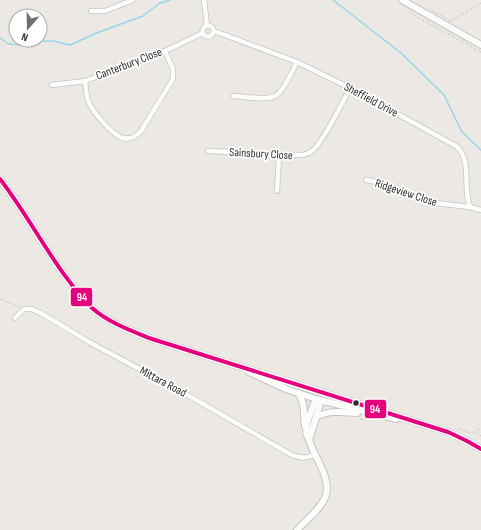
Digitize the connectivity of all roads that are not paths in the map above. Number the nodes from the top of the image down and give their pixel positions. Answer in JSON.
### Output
{"nodes":[{"id":1,"x":133,"y":0,"type":"edge"},
{"id":2,"x":204,"y":0,"type":"edge"},
{"id":3,"x":402,"y":0,"type":"edge"},
{"id":4,"x":91,"y":11,"type":"dead end"},
{"id":5,"x":207,"y":25,"type":"junction"},
{"id":6,"x":214,"y":31,"type":"junction"},
{"id":7,"x":203,"y":33,"type":"junction"},
{"id":8,"x":481,"y":45,"type":"edge"},
{"id":9,"x":165,"y":50,"type":"junction"},
{"id":10,"x":297,"y":62,"type":"junction"},
{"id":11,"x":85,"y":81,"type":"junction"},
{"id":12,"x":52,"y":85,"type":"dead end"},
{"id":13,"x":350,"y":88,"type":"junction"},
{"id":14,"x":233,"y":96,"type":"dead end"},
{"id":15,"x":208,"y":151,"type":"dead end"},
{"id":16,"x":279,"y":155,"type":"junction"},
{"id":17,"x":0,"y":179,"type":"edge"},
{"id":18,"x":366,"y":180,"type":"dead end"},
{"id":19,"x":277,"y":191,"type":"dead end"},
{"id":20,"x":470,"y":206,"type":"junction"},
{"id":21,"x":481,"y":210,"type":"edge"},
{"id":22,"x":15,"y":318,"type":"dead end"},
{"id":23,"x":236,"y":366,"type":"junction"},
{"id":24,"x":277,"y":378,"type":"junction"},
{"id":25,"x":298,"y":394,"type":"junction"},
{"id":26,"x":318,"y":399,"type":"junction"},
{"id":27,"x":369,"y":410,"type":"junction"},
{"id":28,"x":316,"y":417,"type":"junction"},
{"id":29,"x":306,"y":430,"type":"junction"},
{"id":30,"x":309,"y":440,"type":"junction"},
{"id":31,"x":481,"y":449,"type":"edge"},
{"id":32,"x":314,"y":455,"type":"junction"},
{"id":33,"x":297,"y":530,"type":"edge"}],
"edges":[{"from":1,"to":4,"type":"street"},
{"from":2,"to":5,"type":"street"},
{"from":3,"to":8,"type":"main road"},
{"from":5,"to":6,"type":"street"},
{"from":5,"to":7,"type":"street"},
{"from":6,"to":7,"type":"street"},
{"from":6,"to":10,"type":"street","name":"Sheffield Drive"},
{"from":7,"to":9,"type":"street","name":"Canterbury Close"},
{"from":9,"to":11,"type":"street","name":"Canterbury Close"},
{"from":9,"to":11,"type":"street"},
{"from":10,"to":13,"type":"street","name":"Sheffield Drive"},
{"from":10,"to":14,"type":"street"},
{"from":11,"to":12,"type":"street","name":"Canterbury Close"},
{"from":13,"to":16,"type":"street","name":"Sainsbury Close"},
{"from":13,"to":20,"type":"street","name":"Sheffield Drive"},
{"from":15,"to":16,"type":"street","name":"Sainsbury Close"},
{"from":16,"to":19,"type":"street"},
{"from":17,"to":23,"type":"main road"},
{"from":18,"to":20,"type":"street","name":"Ridgeview Close"},
{"from":20,"to":21,"type":"street"},
{"from":22,"to":32,"type":"street","name":"Mittara Road"},
{"from":23,"to":24,"type":"main road"},
{"from":23,"to":25,"type":"main road"},
{"from":24,"to":26,"type":"main road"},
{"from":24,"to":27,"type":"main road"},
{"from":25,"to":26,"type":"main road"},
{"from":25,"to":29,"type":"main road"},
{"from":26,"to":27,"type":"main road"},
{"from":26,"to":28,"type":"main road"},
{"from":26,"to":29,"type":"main road"},
{"from":27,"to":28,"type":"main road"},
{"from":27,"to":31,"type":"main road"},
{"from":28,"to":30,"type":"main road"},
{"from":29,"to":30,"type":"main road"},
{"from":30,"to":32,"type":"main road"},
{"from":32,"to":33,"type":"main road"}]}
